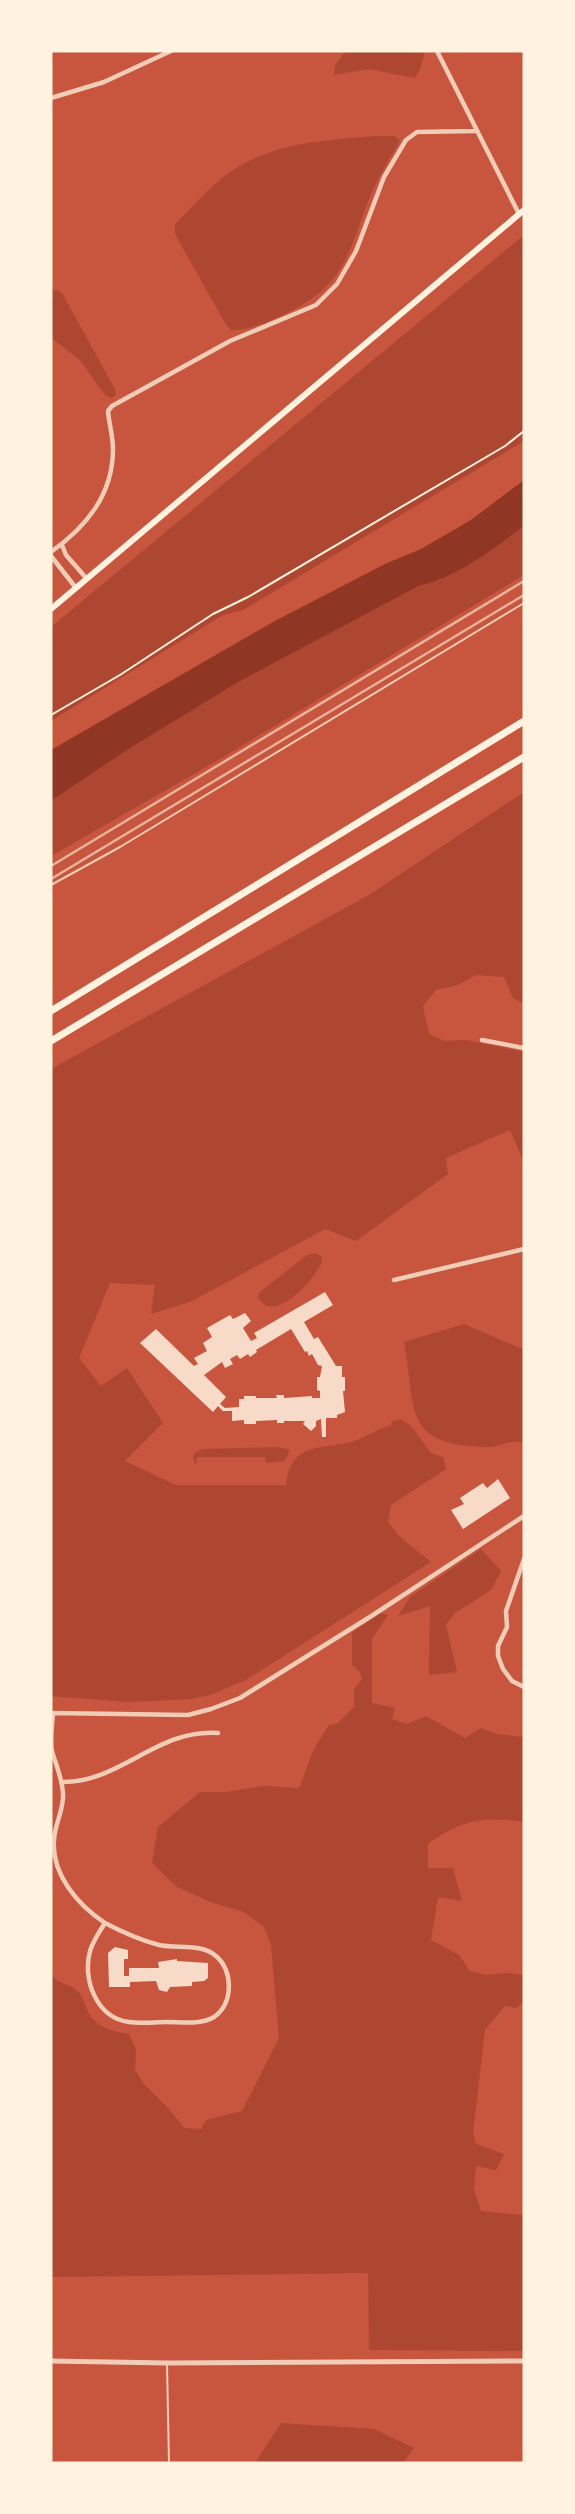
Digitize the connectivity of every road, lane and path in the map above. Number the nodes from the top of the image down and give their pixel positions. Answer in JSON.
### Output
{"nodes":[{"id":1,"x":171,"y":51,"type":"edge"},
{"id":2,"x":437,"y":51,"type":"edge"},
{"id":3,"x":51,"y":98,"type":"edge"},
{"id":4,"x":475,"y":131,"type":"junction"},
{"id":5,"x":522,"y":213,"type":"edge"},
{"id":6,"x":524,"y":431,"type":"edge"},
{"id":7,"x":62,"y":545,"type":"junction"},
{"id":8,"x":51,"y":554,"type":"edge"},
{"id":9,"x":87,"y":579,"type":"junction"},
{"id":10,"x":76,"y":588,"type":"junction"},
{"id":11,"x":524,"y":603,"type":"edge"},
{"id":12,"x":51,"y":610,"type":"edge"},
{"id":13,"x":51,"y":715,"type":"edge"},
{"id":14,"x":524,"y":721,"type":"edge"},
{"id":15,"x":524,"y":757,"type":"edge"},
{"id":16,"x":51,"y":885,"type":"edge"},
{"id":17,"x":51,"y":1011,"type":"edge"},
{"id":18,"x":482,"y":1040,"type":"dead end"},
{"id":19,"x":51,"y":1041,"type":"edge"},
{"id":20,"x":524,"y":1048,"type":"edge"},
{"id":21,"x":524,"y":1249,"type":"edge"},
{"id":22,"x":394,"y":1280,"type":"dead end"},
{"id":23,"x":524,"y":1516,"type":"edge"},
{"id":24,"x":524,"y":1559,"type":"edge"},
{"id":25,"x":524,"y":1687,"type":"edge"},
{"id":26,"x":52,"y":1714,"type":"edge"},
{"id":27,"x":218,"y":1733,"type":"dead end"},
{"id":28,"x":62,"y":1782,"type":"junction"},
{"id":29,"x":105,"y":1923,"type":"junction"},
{"id":30,"x":51,"y":2361,"type":"edge"},
{"id":31,"x":524,"y":2361,"type":"edge"},
{"id":32,"x":167,"y":2363,"type":"junction"},
{"id":33,"x":169,"y":2463,"type":"edge"}],
"edges":[{"from":1,"to":3,"type":"street"},
{"from":2,"to":4,"type":"street"},
{"from":4,"to":5,"type":"street"},
{"from":4,"to":7,"type":"street"},
{"from":5,"to":9,"type":"main road"},
{"from":6,"to":13,"type":"path"},
{"from":7,"to":8,"type":"street"},
{"from":7,"to":9,"type":"street"},
{"from":8,"to":10,"type":"street"},
{"from":9,"to":10,"type":"main road"},
{"from":10,"to":12,"type":"main road"},
{"from":11,"to":16,"type":"lane"},
{"from":14,"to":17,"type":"highway"},
{"from":15,"to":19,"type":"highway"},
{"from":18,"to":20,"type":"street"},
{"from":21,"to":22,"type":"street"},
{"from":23,"to":26,"type":"street"},
{"from":24,"to":25,"type":"street"},
{"from":26,"to":28,"type":"street"},
{"from":27,"to":28,"type":"street"},
{"from":28,"to":29,"type":"street"},
{"from":29,"to":29,"type":"street"},
{"from":30,"to":32,"type":"street"},
{"from":31,"to":32,"type":"street"},
{"from":32,"to":33,"type":"lane"}]}
